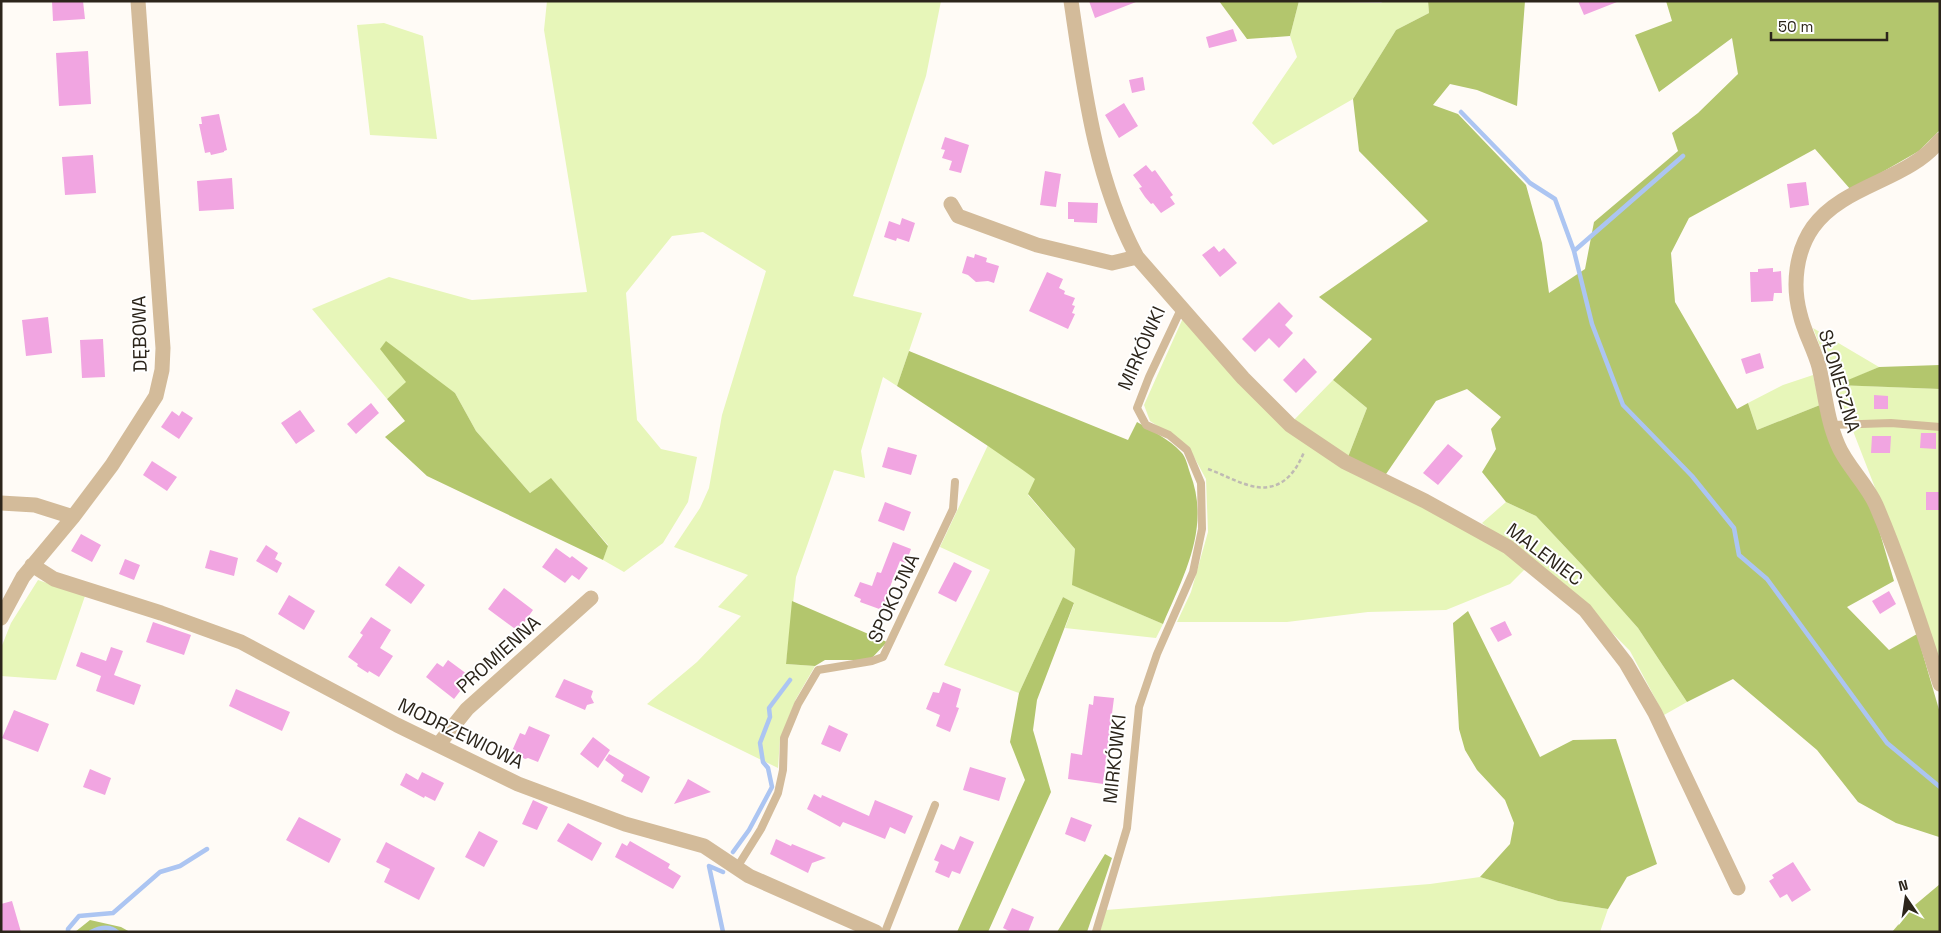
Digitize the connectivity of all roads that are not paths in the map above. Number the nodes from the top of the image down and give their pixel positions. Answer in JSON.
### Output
{"nodes":[{"id":1,"x":138,"y":1,"type":"edge"},
{"id":2,"x":1072,"y":1,"type":"edge"},
{"id":3,"x":1940,"y":140,"type":"edge"},
{"id":4,"x":951,"y":204,"type":"dead end"},
{"id":5,"x":1137,"y":257,"type":"junction"},
{"id":6,"x":1182,"y":307,"type":"junction"},
{"id":7,"x":1832,"y":425,"type":"junction"},
{"id":8,"x":1940,"y":427,"type":"edge"},
{"id":9,"x":955,"y":482,"type":"dead end"},
{"id":10,"x":1,"y":503,"type":"edge"},
{"id":11,"x":73,"y":517,"type":"junction"},
{"id":12,"x":32,"y":565,"type":"junction"},
{"id":13,"x":591,"y":598,"type":"dead end"},
{"id":14,"x":1,"y":618,"type":"edge"},
{"id":15,"x":1940,"y":684,"type":"edge"},
{"id":16,"x":438,"y":745,"type":"junction"},
{"id":17,"x":936,"y":806,"type":"dead end"},
{"id":18,"x":736,"y":869,"type":"junction"},
{"id":19,"x":1738,"y":888,"type":"dead end"},
{"id":20,"x":876,"y":932,"type":"edge"},
{"id":21,"x":885,"y":932,"type":"edge"},
{"id":22,"x":1096,"y":932,"type":"edge"}],
"edges":[{"from":1,"to":11,"type":"street","name":"DĘBOWA"},
{"from":2,"to":5,"type":"street","name":"MIRKÓWKI"},
{"from":3,"to":7,"type":"street","name":"SŁONECZNA"},
{"from":4,"to":5,"type":"street"},
{"from":5,"to":6,"type":"street","name":"MIRKÓWKI"},
{"from":6,"to":19,"type":"street","name":"MALENIEC"},
{"from":6,"to":22,"type":"lane","name":"MIRKÓWKI"},
{"from":7,"to":8,"type":"lane"},
{"from":7,"to":15,"type":"street","name":"SŁONECZNA"},
{"from":9,"to":18,"type":"lane","name":"SPOKOJNA"},
{"from":10,"to":11,"type":"street"},
{"from":11,"to":12,"type":"street","name":"DĘBOWA"},
{"from":12,"to":14,"type":"street","name":"DĘBOWA"},
{"from":12,"to":16,"type":"street","name":"MODRZEWIOWA"},
{"from":13,"to":16,"type":"street","name":"PROMIENNA"},
{"from":16,"to":18,"type":"street","name":"MODRZEWIOWA"},
{"from":17,"to":21,"type":"lane"},
{"from":18,"to":20,"type":"street","name":"MODRZEWIOWA"}]}
